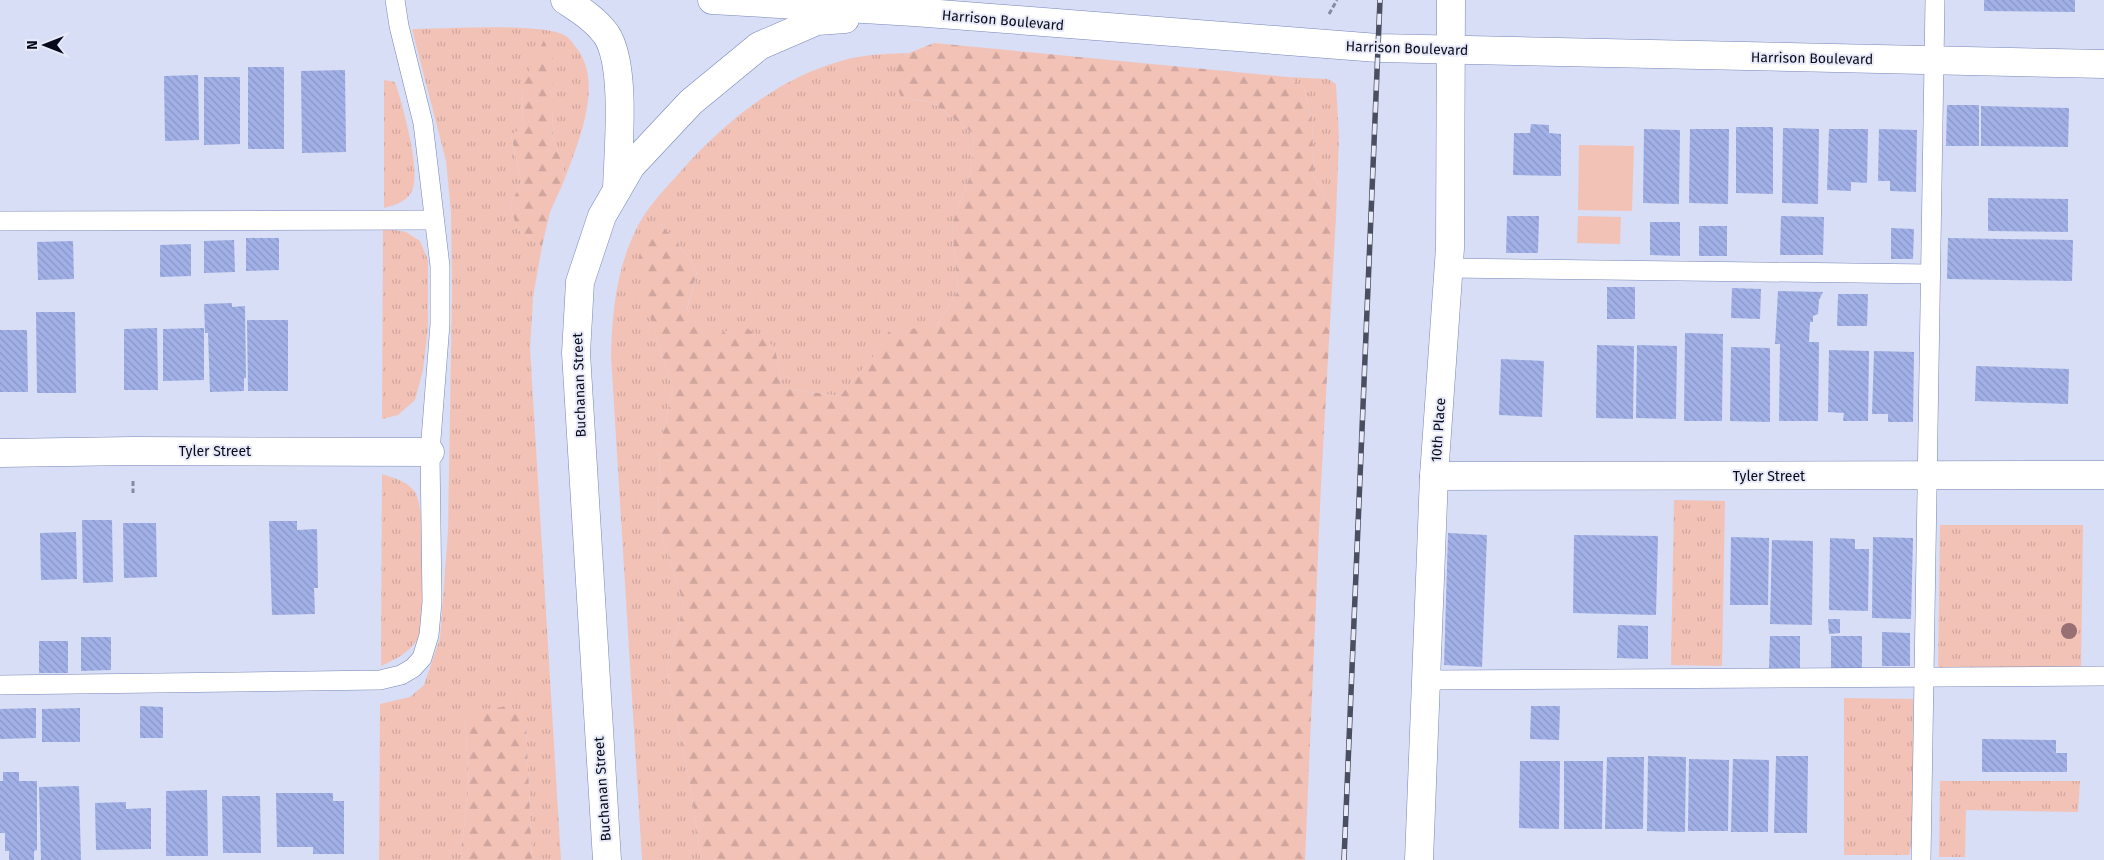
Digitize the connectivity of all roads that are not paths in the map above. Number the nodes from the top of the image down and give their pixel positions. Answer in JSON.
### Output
{"nodes":[{"id":1,"x":395,"y":0,"type":"edge"},
{"id":2,"x":565,"y":0,"type":"edge"},
{"id":3,"x":712,"y":0,"type":"edge"},
{"id":4,"x":1451,"y":0,"type":"edge"},
{"id":5,"x":1935,"y":0,"type":"edge"},
{"id":6,"x":914,"y":12,"type":"junction"},
{"id":7,"x":1450,"y":50,"type":"junction"},
{"id":8,"x":1934,"y":61,"type":"junction"},
{"id":9,"x":2104,"y":64,"type":"edge"},
{"id":10,"x":617,"y":191,"type":"junction"},
{"id":11,"x":433,"y":220,"type":"junction"},
{"id":12,"x":0,"y":221,"type":"edge"},
{"id":13,"x":1449,"y":268,"type":"junction"},
{"id":14,"x":1930,"y":274,"type":"junction"},
{"id":15,"x":430,"y":452,"type":"junction"},
{"id":16,"x":0,"y":453,"type":"edge"},
{"id":17,"x":2104,"y":475,"type":"edge"},
{"id":18,"x":1434,"y":476,"type":"junction"},
{"id":19,"x":1927,"y":476,"type":"junction"},
{"id":20,"x":2104,"y":676,"type":"edge"},
{"id":21,"x":1924,"y":677,"type":"junction"},
{"id":22,"x":1427,"y":680,"type":"junction"},
{"id":23,"x":0,"y":685,"type":"edge"},
{"id":24,"x":607,"y":860,"type":"edge"},
{"id":25,"x":1418,"y":860,"type":"edge"},
{"id":26,"x":1921,"y":860,"type":"edge"}],
"edges":[{"from":1,"to":11,"type":"lane"},
{"from":2,"to":10,"type":"street"},
{"from":3,"to":6,"type":"street","name":"Harrison Boulevard"},
{"from":4,"to":7,"type":"street","name":"10th Place"},
{"from":5,"to":8,"type":"lane"},
{"from":6,"to":7,"type":"street","name":"Harrison Boulevard"},
{"from":6,"to":10,"type":"street","name":"Buchanan Street"},
{"from":7,"to":8,"type":"street","name":"Harrison Boulevard"},
{"from":7,"to":13,"type":"street","name":"10th Place"},
{"from":8,"to":9,"type":"street","name":"Harrison Boulevard"},
{"from":8,"to":14,"type":"lane"},
{"from":10,"to":24,"type":"street","name":"Buchanan Street"},
{"from":11,"to":12,"type":"lane"},
{"from":11,"to":15,"type":"lane"},
{"from":13,"to":14,"type":"lane"},
{"from":13,"to":18,"type":"street","name":"10th Place"},
{"from":14,"to":19,"type":"lane"},
{"from":15,"to":16,"type":"street","name":"Tyler Street"},
{"from":15,"to":23,"type":"lane"},
{"from":17,"to":19,"type":"street","name":"Tyler Street"},
{"from":18,"to":19,"type":"street","name":"Tyler Street"},
{"from":18,"to":22,"type":"street","name":"10th Place"},
{"from":19,"to":21,"type":"lane"},
{"from":20,"to":21,"type":"lane"},
{"from":21,"to":22,"type":"lane"},
{"from":21,"to":26,"type":"lane"},
{"from":22,"to":25,"type":"street","name":"10th Place"}]}
